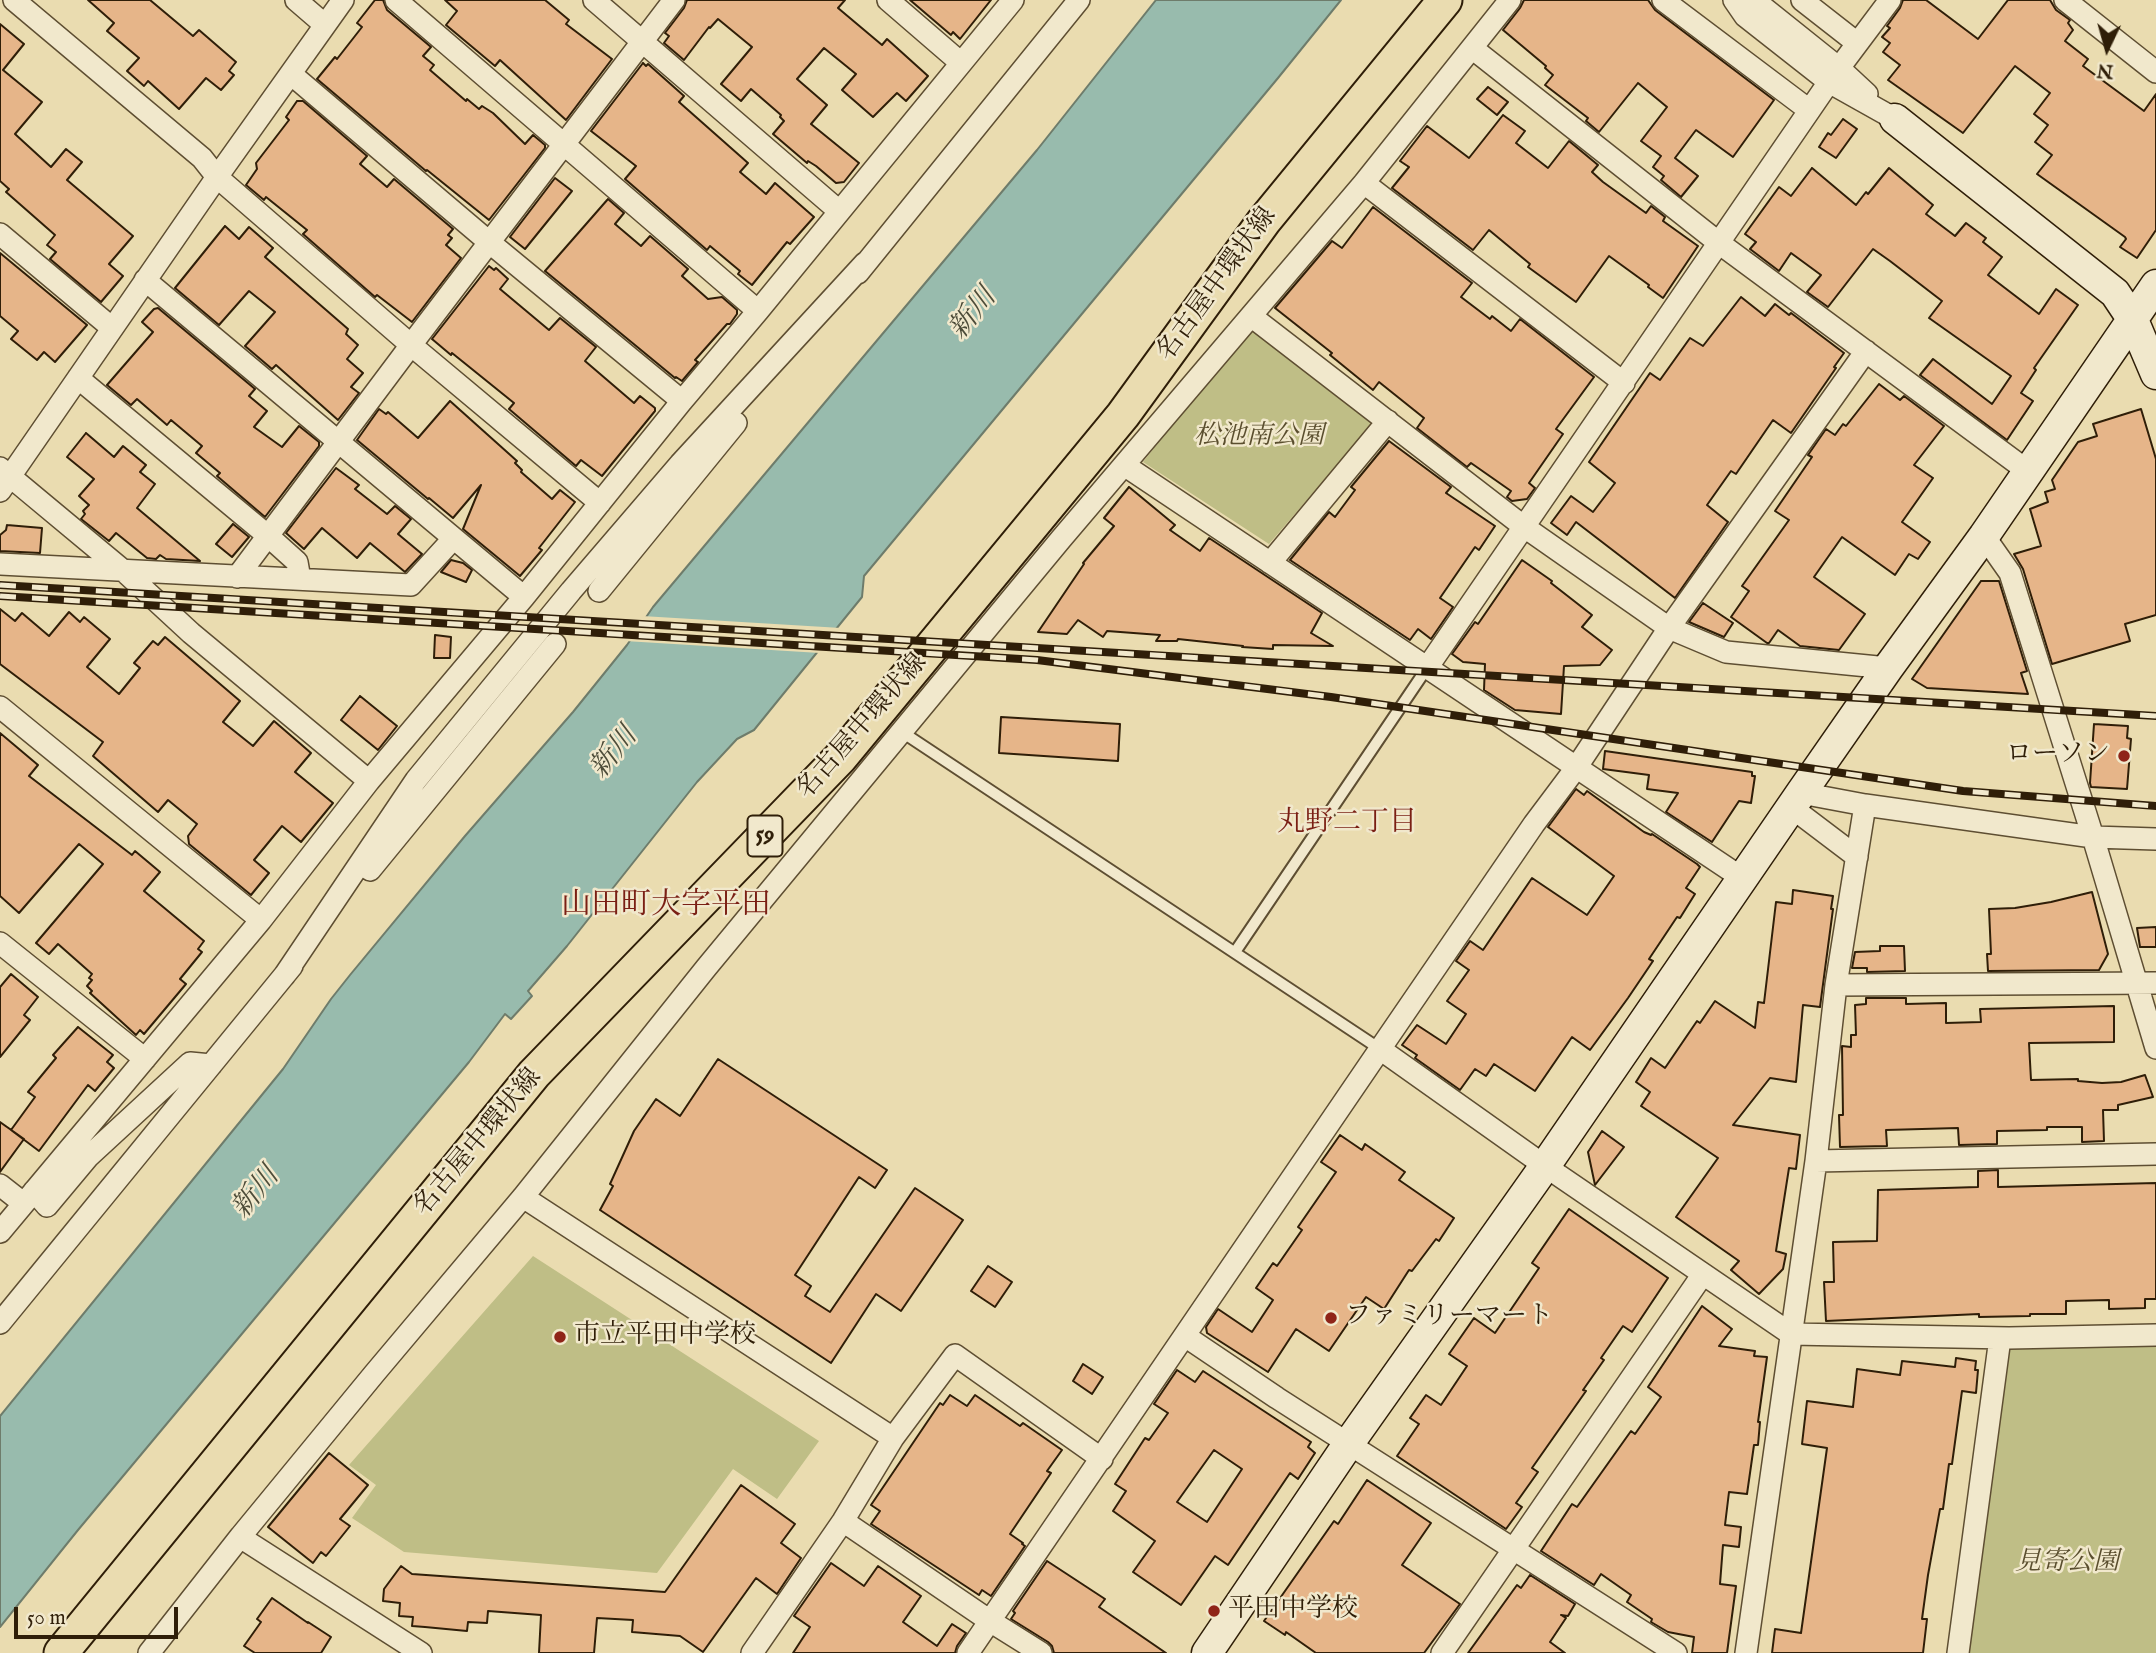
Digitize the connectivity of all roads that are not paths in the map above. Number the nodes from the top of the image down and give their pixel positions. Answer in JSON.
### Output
{"nodes":[{"id":1,"x":14,"y":0,"type":"edge"},
{"id":2,"x":296,"y":0,"type":"edge"},
{"id":3,"x":343,"y":0,"type":"edge"},
{"id":4,"x":396,"y":0,"type":"edge"},
{"id":5,"x":594,"y":0,"type":"edge"},
{"id":6,"x":674,"y":0,"type":"edge"},
{"id":7,"x":888,"y":0,"type":"edge"},
{"id":8,"x":1013,"y":0,"type":"edge"},
{"id":9,"x":1079,"y":0,"type":"edge"},
{"id":10,"x":1445,"y":0,"type":"edge"},
{"id":11,"x":1510,"y":0,"type":"edge"},
{"id":12,"x":1663,"y":0,"type":"edge"},
{"id":13,"x":1734,"y":0,"type":"edge"},
{"id":14,"x":1754,"y":0,"type":"edge"},
{"id":15,"x":1802,"y":0,"type":"edge"},
{"id":16,"x":1890,"y":0,"type":"edge"},
{"id":17,"x":2065,"y":0,"type":"edge"},
{"id":18,"x":2092,"y":8,"type":"edge"},
{"id":19,"x":325,"y":25,"type":"junction"},
{"id":20,"x":643,"y":41,"type":"junction"},
{"id":21,"x":1857,"y":43,"type":"junction"},
{"id":22,"x":1472,"y":48,"type":"junction"},
{"id":23,"x":1817,"y":61,"type":"junction"},
{"id":24,"x":961,"y":63,"type":"junction"},
{"id":25,"x":2156,"y":72,"type":"edge"},
{"id":26,"x":291,"y":74,"type":"junction"},
{"id":27,"x":1834,"y":75,"type":"junction"},
{"id":28,"x":1809,"y":110,"type":"junction"},
{"id":29,"x":1895,"y":119,"type":"joint"},
{"id":30,"x":564,"y":143,"type":"junction"},
{"id":31,"x":217,"y":177,"type":"junction"},
{"id":32,"x":1364,"y":183,"type":"junction"},
{"id":33,"x":839,"y":211,"type":"junction"},
{"id":34,"x":0,"y":234,"type":"edge"},
{"id":35,"x":489,"y":242,"type":"junction"},
{"id":36,"x":1719,"y":243,"type":"junction"},
{"id":37,"x":865,"y":263,"type":"junction"},
{"id":38,"x":145,"y":280,"type":"junction"},
{"id":39,"x":2156,"y":285,"type":"edge"},
{"id":40,"x":758,"y":311,"type":"junction"},
{"id":41,"x":1251,"y":316,"type":"junction"},
{"id":42,"x":2133,"y":320,"type":"junction"},
{"id":43,"x":112,"y":328,"type":"junction"},
{"id":44,"x":411,"y":345,"type":"junction"},
{"id":45,"x":1866,"y":351,"type":"junction"},
{"id":46,"x":2156,"y":374,"type":"edge"},
{"id":47,"x":78,"y":378,"type":"junction"},
{"id":48,"x":1624,"y":383,"type":"junction"},
{"id":49,"x":682,"y":401,"type":"junction"},
{"id":50,"x":1388,"y":421,"type":"junction"},
{"id":51,"x":339,"y":441,"type":"junction"},
{"id":52,"x":1124,"y":465,"type":"junction"},
{"id":53,"x":2029,"y":472,"type":"junction"},
{"id":54,"x":4,"y":478,"type":"edge"},
{"id":55,"x":600,"y":503,"type":"junction"},
{"id":56,"x":1524,"y":526,"type":"junction"},
{"id":57,"x":267,"y":535,"type":"junction"},
{"id":58,"x":1984,"y":536,"type":"junction"},
{"id":59,"x":453,"y":539,"type":"junction"},
{"id":60,"x":1270,"y":563,"type":"junction"},
{"id":61,"x":0,"y":564,"type":"edge"},
{"id":62,"x":125,"y":572,"type":"junction"},
{"id":63,"x":237,"y":577,"type":"junction"},
{"id":64,"x":300,"y":579,"type":"junction"},
{"id":65,"x":598,"y":591,"type":"dead end"},
{"id":66,"x":524,"y":597,"type":"junction"},
{"id":67,"x":1669,"y":628,"type":"junction"},
{"id":68,"x":555,"y":644,"type":"dead end"},
{"id":69,"x":1427,"y":668,"type":"junction"},
{"id":70,"x":1888,"y":668,"type":"junction"},
{"id":71,"x":0,"y":706,"type":"edge"},
{"id":72,"x":902,"y":732,"type":"junction"},
{"id":73,"x":1576,"y":768,"type":"junction"},
{"id":74,"x":369,"y":781,"type":"junction"},
{"id":75,"x":1796,"y":800,"type":"junction"},
{"id":76,"x":1865,"y":804,"type":"junction"},
{"id":77,"x":2093,"y":837,"type":"junction"},
{"id":78,"x":2156,"y":839,"type":"edge"},
{"id":79,"x":1857,"y":857,"type":"junction"},
{"id":80,"x":1742,"y":878,"type":"junction"},
{"id":81,"x":261,"y":920,"type":"junction"},
{"id":82,"x":0,"y":943,"type":"edge"},
{"id":83,"x":1235,"y":952,"type":"junction"},
{"id":84,"x":284,"y":976,"type":"junction"},
{"id":85,"x":2146,"y":983,"type":"edge"},
{"id":86,"x":1836,"y":985,"type":"junction"},
{"id":87,"x":2156,"y":1048,"type":"edge"},
{"id":88,"x":1380,"y":1049,"type":"junction"},
{"id":89,"x":145,"y":1059,"type":"junction"},
{"id":90,"x":211,"y":1065,"type":"junction"},
{"id":91,"x":2156,"y":1154,"type":"edge"},
{"id":92,"x":1816,"y":1161,"type":"junction"},
{"id":93,"x":1545,"y":1166,"type":"junction"},
{"id":94,"x":0,"y":1185,"type":"edge"},
{"id":95,"x":29,"y":1197,"type":"junction"},
{"id":96,"x":523,"y":1197,"type":"junction"},
{"id":97,"x":0,"y":1232,"type":"edge"},
{"id":98,"x":1703,"y":1274,"type":"junction"},
{"id":99,"x":0,"y":1323,"type":"edge"},
{"id":100,"x":1791,"y":1334,"type":"junction"},
{"id":101,"x":2156,"y":1335,"type":"edge"},
{"id":102,"x":1185,"y":1336,"type":"junction"},
{"id":103,"x":2000,"y":1338,"type":"junction"},
{"id":104,"x":893,"y":1438,"type":"junction"},
{"id":105,"x":1349,"y":1443,"type":"junction"},
{"id":106,"x":1102,"y":1459,"type":"junction"},
{"id":107,"x":843,"y":1521,"type":"junction"},
{"id":108,"x":240,"y":1537,"type":"junction"},
{"id":109,"x":1513,"y":1549,"type":"junction"},
{"id":110,"x":990,"y":1622,"type":"junction"},
{"id":111,"x":61,"y":1653,"type":"edge"},
{"id":112,"x":149,"y":1653,"type":"edge"},
{"id":113,"x":421,"y":1653,"type":"edge"},
{"id":114,"x":752,"y":1653,"type":"edge"},
{"id":115,"x":968,"y":1653,"type":"edge"},
{"id":116,"x":1041,"y":1653,"type":"edge"},
{"id":117,"x":1207,"y":1653,"type":"edge"},
{"id":118,"x":1442,"y":1653,"type":"edge"},
{"id":119,"x":1676,"y":1653,"type":"edge"},
{"id":120,"x":1746,"y":1653,"type":"edge"},
{"id":121,"x":1958,"y":1653,"type":"edge"}],
"edges":[{"from":1,"to":31,"type":"street"},
{"from":2,"to":19,"type":"street"},
{"from":3,"to":19,"type":"street"},
{"from":4,"to":30,"type":"street"},
{"from":5,"to":20,"type":"street"},
{"from":6,"to":20,"type":"street"},
{"from":7,"to":24,"type":"street"},
{"from":8,"to":24,"type":"street"},
{"from":9,"to":37,"type":"street"},
{"from":10,"to":111,"type":"main road","name":"名古屋中環状線","number":"59"},
{"from":11,"to":22,"type":"street"},
{"from":12,"to":28,"type":"street"},
{"from":13,"to":23,"type":"street"},
{"from":14,"to":23,"type":"street"},
{"from":15,"to":21,"type":"street"},
{"from":16,"to":21,"type":"street"},
{"from":17,"to":18,"type":"street"},
{"from":18,"to":25,"type":"street"},
{"from":19,"to":26,"type":"street"},
{"from":20,"to":30,"type":"street"},
{"from":20,"to":33,"type":"street"},
{"from":21,"to":27,"type":"street"},
{"from":22,"to":32,"type":"street"},
{"from":22,"to":36,"type":"street"},
{"from":23,"to":27,"type":"street"},
{"from":24,"to":33,"type":"street"},
{"from":26,"to":31,"type":"street"},
{"from":26,"to":35,"type":"street"},
{"from":27,"to":28,"type":"street"},
{"from":27,"to":29,"type":"street"},
{"from":28,"to":36,"type":"street"},
{"from":29,"to":42,"type":"street"},
{"from":30,"to":35,"type":"street"},
{"from":30,"to":40,"type":"street"},
{"from":31,"to":38,"type":"street"},
{"from":31,"to":44,"type":"street"},
{"from":32,"to":41,"type":"street"},
{"from":32,"to":48,"type":"street"},
{"from":33,"to":40,"type":"street"},
{"from":34,"to":43,"type":"street"},
{"from":35,"to":44,"type":"street"},
{"from":35,"to":49,"type":"street"},
{"from":36,"to":45,"type":"street"},
{"from":36,"to":48,"type":"street"},
{"from":37,"to":65,"type":"street"},
{"from":37,"to":84,"type":"street"},
{"from":38,"to":43,"type":"street"},
{"from":38,"to":51,"type":"street"},
{"from":39,"to":42,"type":"street"},
{"from":40,"to":49,"type":"street"},
{"from":41,"to":50,"type":"street"},
{"from":41,"to":52,"type":"street"},
{"from":42,"to":46,"type":"street"},
{"from":42,"to":53,"type":"street"},
{"from":43,"to":47,"type":"street"},
{"from":44,"to":51,"type":"street"},
{"from":44,"to":55,"type":"street"},
{"from":45,"to":53,"type":"street"},
{"from":45,"to":67,"type":"street"},
{"from":47,"to":54,"type":"street"},
{"from":47,"to":57,"type":"street"},
{"from":48,"to":56,"type":"street"},
{"from":49,"to":55,"type":"street"},
{"from":50,"to":56,"type":"street"},
{"from":50,"to":60,"type":"street"},
{"from":51,"to":57,"type":"street"},
{"from":51,"to":59,"type":"street"},
{"from":52,"to":60,"type":"street"},
{"from":52,"to":72,"type":"street"},
{"from":53,"to":58,"type":"street"},
{"from":54,"to":62,"type":"street"},
{"from":55,"to":66,"type":"street"},
{"from":56,"to":67,"type":"street"},
{"from":56,"to":69,"type":"street"},
{"from":57,"to":63,"type":"street"},
{"from":57,"to":64,"type":"street"},
{"from":58,"to":70,"type":"street"},
{"from":58,"to":77,"type":"street"},
{"from":59,"to":64,"type":"street"},
{"from":59,"to":66,"type":"street"},
{"from":60,"to":69,"type":"street"},
{"from":61,"to":62,"type":"street"},
{"from":62,"to":63,"type":"street"},
{"from":62,"to":74,"type":"street"},
{"from":63,"to":64,"type":"street"},
{"from":66,"to":74,"type":"street"},
{"from":67,"to":70,"type":"street"},
{"from":67,"to":73,"type":"street"},
{"from":68,"to":84,"type":"street"},
{"from":69,"to":73,"type":"street"},
{"from":69,"to":83,"type":"lane"},
{"from":70,"to":75,"type":"street"},
{"from":71,"to":81,"type":"street"},
{"from":72,"to":83,"type":"lane"},
{"from":72,"to":96,"type":"street"},
{"from":73,"to":80,"type":"street"},
{"from":73,"to":88,"type":"street"},
{"from":74,"to":81,"type":"street"},
{"from":75,"to":76,"type":"street"},
{"from":75,"to":79,"type":"street"},
{"from":75,"to":80,"type":"street"},
{"from":76,"to":77,"type":"street"},
{"from":76,"to":79,"type":"street"},
{"from":77,"to":78,"type":"street"},
{"from":77,"to":85,"type":"street"},
{"from":79,"to":86,"type":"street"},
{"from":80,"to":93,"type":"street"},
{"from":81,"to":89,"type":"street"},
{"from":82,"to":89,"type":"street"},
{"from":83,"to":88,"type":"lane"},
{"from":84,"to":90,"type":"street"},
{"from":85,"to":86,"type":"street"},
{"from":85,"to":87,"type":"street"},
{"from":86,"to":92,"type":"street"},
{"from":88,"to":93,"type":"street"},
{"from":88,"to":102,"type":"street"},
{"from":89,"to":95,"type":"street"},
{"from":90,"to":95,"type":"street"},
{"from":90,"to":99,"type":"street"},
{"from":91,"to":92,"type":"street"},
{"from":92,"to":100,"type":"street"},
{"from":93,"to":98,"type":"street"},
{"from":93,"to":105,"type":"street"},
{"from":94,"to":95,"type":"street"},
{"from":95,"to":97,"type":"street"},
{"from":96,"to":104,"type":"street"},
{"from":96,"to":108,"type":"street"},
{"from":98,"to":100,"type":"street"},
{"from":98,"to":109,"type":"street"},
{"from":100,"to":103,"type":"street"},
{"from":100,"to":120,"type":"street"},
{"from":101,"to":103,"type":"street"},
{"from":102,"to":105,"type":"street"},
{"from":102,"to":106,"type":"street"},
{"from":103,"to":121,"type":"street"},
{"from":104,"to":106,"type":"street"},
{"from":104,"to":107,"type":"street"},
{"from":105,"to":109,"type":"street"},
{"from":105,"to":117,"type":"street"},
{"from":106,"to":110,"type":"street"},
{"from":107,"to":110,"type":"street"},
{"from":107,"to":114,"type":"street"},
{"from":108,"to":112,"type":"street"},
{"from":108,"to":113,"type":"street"},
{"from":109,"to":118,"type":"street"},
{"from":109,"to":119,"type":"street"},
{"from":110,"to":115,"type":"street"},
{"from":110,"to":116,"type":"street"}]}
